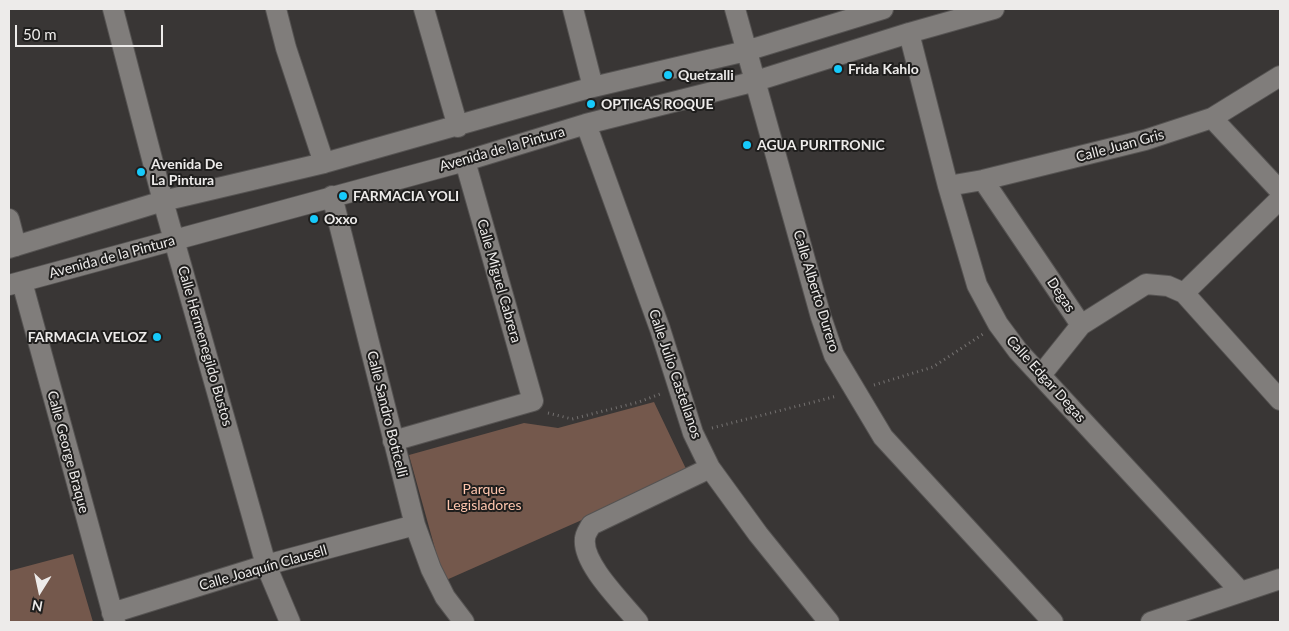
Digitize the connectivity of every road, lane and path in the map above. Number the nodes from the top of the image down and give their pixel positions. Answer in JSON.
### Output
{"nodes":[{"id":1,"x":114,"y":9,"type":"edge"},
{"id":2,"x":276,"y":9,"type":"edge"},
{"id":3,"x":424,"y":9,"type":"edge"},
{"id":4,"x":573,"y":9,"type":"edge"},
{"id":5,"x":735,"y":9,"type":"edge"},
{"id":6,"x":883,"y":9,"type":"edge"},
{"id":7,"x":994,"y":9,"type":"edge"},
{"id":8,"x":909,"y":33,"type":"junction"},
{"id":9,"x":746,"y":50,"type":"junction"},
{"id":10,"x":1280,"y":76,"type":"edge"},
{"id":11,"x":756,"y":81,"type":"junction"},
{"id":12,"x":593,"y":88,"type":"junction"},
{"id":13,"x":1212,"y":118,"type":"junction"},
{"id":14,"x":586,"y":124,"type":"junction"},
{"id":15,"x":458,"y":127,"type":"junction"},
{"id":16,"x":465,"y":161,"type":"junction"},
{"id":17,"x":324,"y":163,"type":"junction"},
{"id":18,"x":983,"y":180,"type":"junction"},
{"id":19,"x":948,"y":186,"type":"junction"},
{"id":20,"x":1280,"y":191,"type":"edge"},
{"id":21,"x":332,"y":196,"type":"junction"},
{"id":22,"x":1280,"y":199,"type":"edge"},
{"id":23,"x":164,"y":201,"type":"junction"},
{"id":24,"x":9,"y":219,"type":"edge"},
{"id":25,"x":175,"y":240,"type":"junction"},
{"id":26,"x":12,"y":247,"type":"edge"},
{"id":27,"x":15,"y":284,"type":"edge"},
{"id":28,"x":1176,"y":290,"type":"junction"},
{"id":29,"x":1081,"y":325,"type":"junction"},
{"id":30,"x":1041,"y":375,"type":"junction"},
{"id":31,"x":677,"y":387,"type":"junction"},
{"id":32,"x":1280,"y":400,"type":"edge"},
{"id":33,"x":533,"y":401,"type":"junction"},
{"id":34,"x":393,"y":441,"type":"junction"},
{"id":35,"x":710,"y":468,"type":"junction"},
{"id":36,"x":415,"y":525,"type":"junction"},
{"id":37,"x":266,"y":565,"type":"junction"},
{"id":38,"x":1280,"y":579,"type":"edge"},
{"id":39,"x":1241,"y":592,"type":"junction"},
{"id":40,"x":114,"y":618,"type":"edge"},
{"id":41,"x":290,"y":622,"type":"edge"},
{"id":42,"x":464,"y":622,"type":"edge"},
{"id":43,"x":638,"y":622,"type":"edge"},
{"id":44,"x":829,"y":622,"type":"edge"},
{"id":45,"x":1053,"y":622,"type":"edge"},
{"id":46,"x":1151,"y":622,"type":"edge"}],
"edges":[{"from":1,"to":23,"type":"street","name":"Calle Hermenegildo Bustos"},
{"from":2,"to":17,"type":"street"},
{"from":3,"to":15,"type":"street"},
{"from":4,"to":12,"type":"street"},
{"from":5,"to":9,"type":"street","name":"Calle Alberto Durero"},
{"from":6,"to":9,"type":"street"},
{"from":7,"to":8,"type":"street","name":"Avenida de la Pintura"},
{"from":8,"to":11,"type":"street","name":"Avenida de la Pintura"},
{"from":8,"to":19,"type":"street","name":"Calle Edgar Degas"},
{"from":9,"to":11,"type":"street","name":"Calle Alberto Durero"},
{"from":9,"to":12,"type":"street"},
{"from":10,"to":13,"type":"street","name":"Calle Juan Gris"},
{"from":11,"to":14,"type":"street","name":"Avenida de la Pintura"},
{"from":11,"to":45,"type":"street","name":"Calle Alberto Durero"},
{"from":12,"to":15,"type":"street"},
{"from":13,"to":18,"type":"street","name":"Calle Juan Gris"},
{"from":13,"to":20,"type":"street"},
{"from":14,"to":16,"type":"street","name":"Avenida de la Pintura"},
{"from":14,"to":31,"type":"street","name":"Calle Julio Castellanos"},
{"from":15,"to":17,"type":"street"},
{"from":16,"to":21,"type":"street","name":"Avenida de la Pintura"},
{"from":16,"to":33,"type":"street","name":"Calle Miguel Cabrera"},
{"from":17,"to":23,"type":"street"},
{"from":18,"to":19,"type":"street","name":"Calle Juan Gris"},
{"from":18,"to":29,"type":"street","name":"Degas"},
{"from":19,"to":30,"type":"street","name":"Calle Edgar Degas"},
{"from":21,"to":25,"type":"street","name":"Avenida de la Pintura"},
{"from":21,"to":34,"type":"street","name":"Calle Sandro Boticelli"},
{"from":22,"to":28,"type":"street"},
{"from":23,"to":25,"type":"street","name":"Calle Hermenegildo Bustos"},
{"from":23,"to":26,"type":"street"},
{"from":24,"to":26,"type":"street"},
{"from":25,"to":27,"type":"street","name":"Avenida de la Pintura"},
{"from":25,"to":37,"type":"street","name":"Calle Hermenegildo Bustos"},
{"from":27,"to":40,"type":"street","name":"Calle George Braque"},
{"from":28,"to":29,"type":"street"},
{"from":28,"to":32,"type":"street"},
{"from":29,"to":30,"type":"street"},
{"from":30,"to":39,"type":"street","name":"Calle Edgar Degas"},
{"from":31,"to":33,"type":"path"},
{"from":31,"to":35,"type":"street","name":"Calle Julio Castellanos"},
{"from":33,"to":34,"type":"street"},
{"from":34,"to":36,"type":"street","name":"Calle Sandro Boticelli"},
{"from":35,"to":43,"type":"street"},
{"from":35,"to":44,"type":"street","name":"Calle Julio Castellanos"},
{"from":36,"to":37,"type":"street","name":"Calle Joaquín Clausell"},
{"from":36,"to":42,"type":"street","name":"Calle Sandro Boticelli"},
{"from":37,"to":40,"type":"street","name":"Calle Joaquín Clausell"},
{"from":37,"to":41,"type":"street","name":"Calle Hermenegildo Bustos"},
{"from":38,"to":39,"type":"street"},
{"from":39,"to":46,"type":"street"}]}
